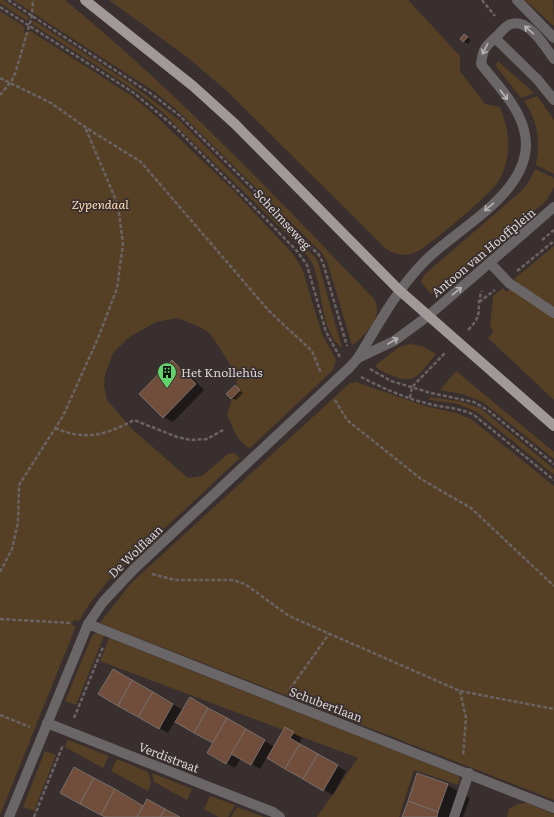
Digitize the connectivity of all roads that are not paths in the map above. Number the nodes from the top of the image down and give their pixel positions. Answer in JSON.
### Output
{"nodes":[{"id":1,"x":85,"y":0,"type":"edge"},
{"id":2,"x":517,"y":0,"type":"edge"},
{"id":3,"x":495,"y":38,"type":"junction"},
{"id":4,"x":554,"y":38,"type":"edge"},
{"id":5,"x":554,"y":59,"type":"edge"},
{"id":6,"x":554,"y":100,"type":"edge"},
{"id":7,"x":554,"y":207,"type":"edge"},
{"id":8,"x":490,"y":263,"type":"junction"},
{"id":9,"x":399,"y":290,"type":"junction"},
{"id":10,"x":554,"y":313,"type":"edge"},
{"id":11,"x":428,"y":316,"type":"junction"},
{"id":12,"x":358,"y":358,"type":"junction"},
{"id":13,"x":554,"y":426,"type":"edge"},
{"id":14,"x":88,"y":624,"type":"junction"},
{"id":15,"x":45,"y":728,"type":"junction"},
{"id":16,"x":464,"y":772,"type":"junction"},
{"id":17,"x":554,"y":808,"type":"edge"},
{"id":18,"x":9,"y":817,"type":"edge"},
{"id":19,"x":280,"y":817,"type":"edge"},
{"id":20,"x":454,"y":817,"type":"edge"}],
"edges":[{"from":1,"to":9,"type":"main road"},
{"from":2,"to":4,"type":"street"},
{"from":5,"to":3,"type":"street","one_way":true},
{"from":3,"to":6,"type":"street"},
{"from":3,"to":9,"type":"street","one_way":true},
{"from":7,"to":8,"type":"street","name":"Antoon van Hooffplein"},
{"from":8,"to":10,"type":"street"},
{"from":11,"to":8,"type":"street","name":"Antoon van Hooffplein","one_way":true},
{"from":9,"to":11,"type":"main road"},
{"from":9,"to":12,"type":"street","name":"De Wolflaan"},
{"from":12,"to":11,"type":"street","name":"De Wolflaan","one_way":true},
{"from":11,"to":13,"type":"main road"},
{"from":12,"to":14,"type":"street","name":"De Wolflaan"},
{"from":14,"to":15,"type":"street","name":"De Wolflaan"},
{"from":14,"to":16,"type":"street","name":"Schubertlaan"},
{"from":15,"to":18,"type":"street","name":"De Wolflaan"},
{"from":15,"to":19,"type":"street","name":"Verdistraat"},
{"from":16,"to":17,"type":"street","name":"Schubertlaan"},
{"from":16,"to":20,"type":"street"}]}
